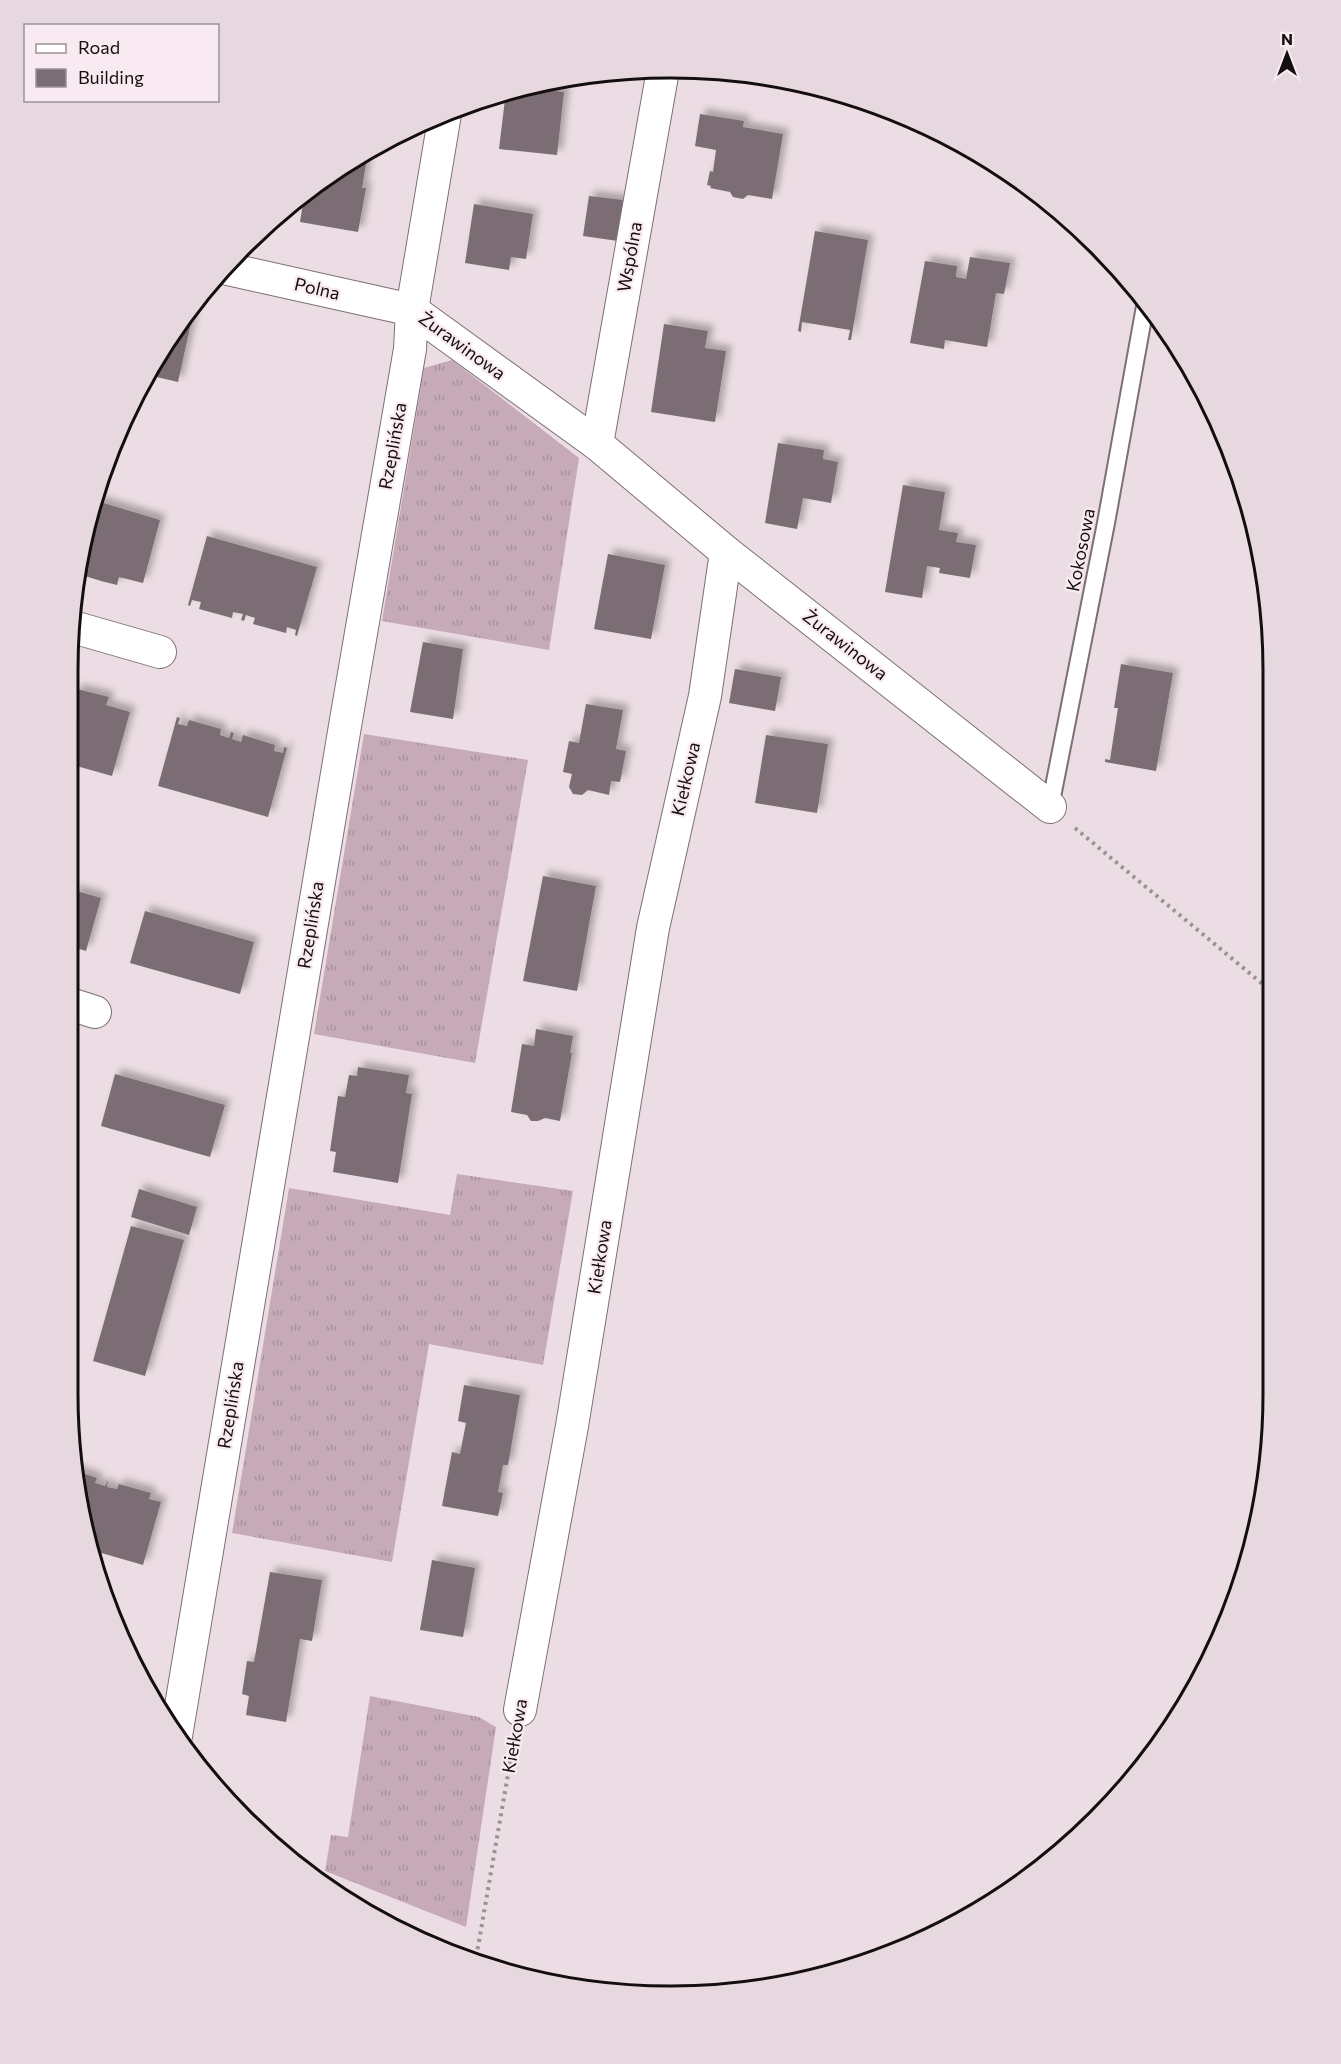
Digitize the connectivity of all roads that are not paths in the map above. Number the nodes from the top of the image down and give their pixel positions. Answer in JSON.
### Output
{"nodes":[{"id":1,"x":662,"y":78,"type":"edge"},
{"id":2,"x":443,"y":123,"type":"edge"},
{"id":3,"x":234,"y":270,"type":"edge"},
{"id":4,"x":412,"y":310,"type":"junction"},
{"id":5,"x":1144,"y":314,"type":"edge"},
{"id":6,"x":597,"y":444,"type":"junction"},
{"id":7,"x":726,"y":552,"type":"junction"},
{"id":8,"x":79,"y":629,"type":"edge"},
{"id":9,"x":160,"y":652,"type":"dead end"},
{"id":10,"x":1050,"y":807,"type":"joint"},
{"id":11,"x":520,"y":1710,"type":"road end"},
{"id":12,"x":178,"y":1723,"type":"edge"}],
"edges":[{"from":1,"to":6,"type":"street","name":"Wspólna"},
{"from":2,"to":4,"type":"street","name":"Rzeplińska"},
{"from":3,"to":4,"type":"street","name":"Polna"},
{"from":4,"to":6,"type":"street","name":"Żurawinowa"},
{"from":4,"to":12,"type":"street","name":"Rzeplińska"},
{"from":5,"to":10,"type":"lane","name":"Kokosowa"},
{"from":6,"to":7,"type":"street","name":"Żurawinowa"},
{"from":7,"to":10,"type":"street","name":"Żurawinowa"},
{"from":7,"to":11,"type":"street","name":"Kiełkowa"},
{"from":8,"to":9,"type":"street"}]}
